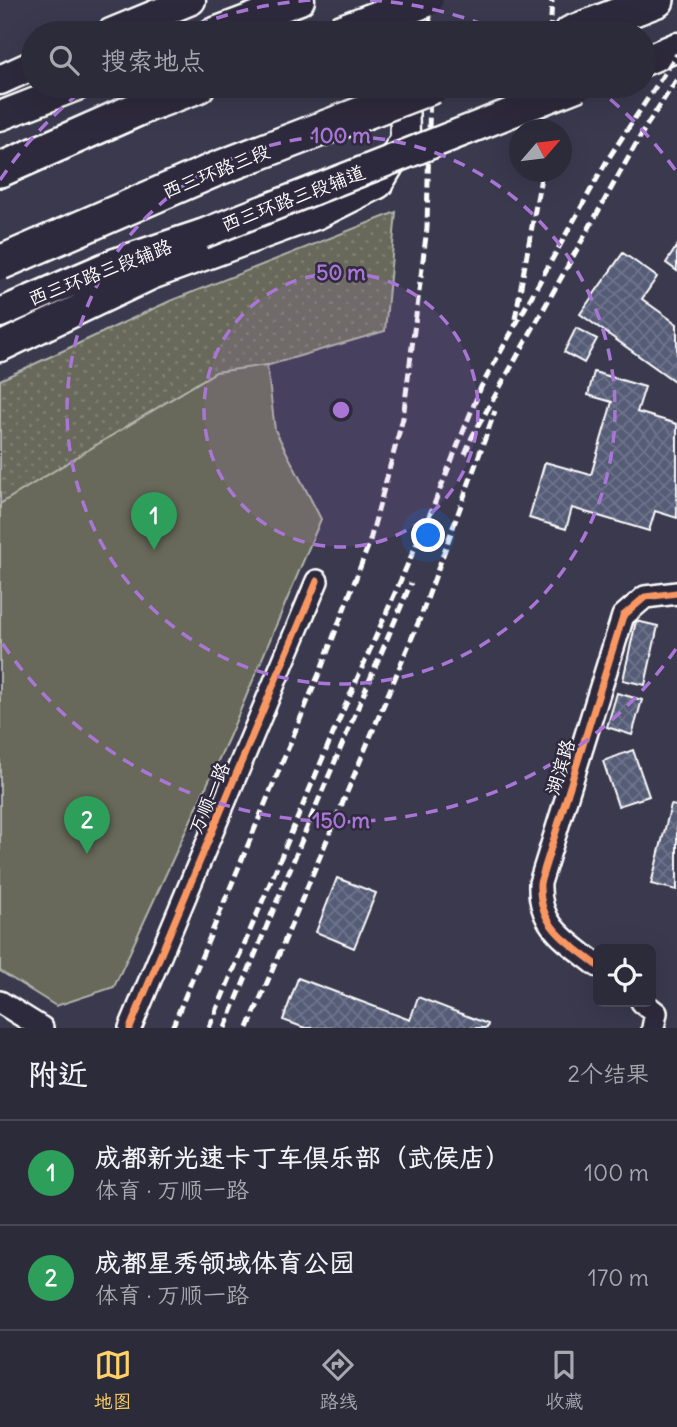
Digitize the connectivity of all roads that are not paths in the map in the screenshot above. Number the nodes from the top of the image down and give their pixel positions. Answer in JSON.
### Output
{"nodes":[{"id":1,"x":191,"y":0,"type":"edge"},
{"id":2,"x":300,"y":0,"type":"edge"},
{"id":3,"x":393,"y":0,"type":"edge"},
{"id":4,"x":426,"y":0,"type":"edge"},
{"id":5,"x":657,"y":0,"type":"edge"},
{"id":6,"x":140,"y":21,"type":"edge"},
{"id":7,"x":244,"y":21,"type":"edge"},
{"id":8,"x":370,"y":21,"type":"edge"},
{"id":9,"x":400,"y":21,"type":"edge"},
{"id":10,"x":602,"y":21,"type":"edge"},
{"id":11,"x":677,"y":47,"type":"edge"},
{"id":12,"x":656,"y":56,"type":"edge"},
{"id":13,"x":21,"y":70,"type":"edge"},
{"id":14,"x":0,"y":80,"type":"edge"},
{"id":15,"x":46,"y":98,"type":"edge"},
{"id":16,"x":166,"y":98,"type":"edge"},
{"id":17,"x":403,"y":98,"type":"edge"},
{"id":18,"x":404,"y":98,"type":"edge"},
{"id":19,"x":548,"y":98,"type":"edge"},
{"id":20,"x":0,"y":116,"type":"edge"},
{"id":21,"x":0,"y":170,"type":"edge"},
{"id":22,"x":202,"y":234,"type":"joint"},
{"id":23,"x":0,"y":263,"type":"edge"},
{"id":24,"x":0,"y":313,"type":"edge"},
{"id":25,"x":0,"y":348,"type":"edge"},
{"id":26,"x":317,"y":581,"type":"dead end"},
{"id":27,"x":677,"y":593,"type":"edge"},
{"id":28,"x":593,"y":962,"type":"edge"},
{"id":29,"x":0,"y":1002,"type":"edge"},
{"id":30,"x":648,"y":1007,"type":"edge"},
{"id":31,"x":42,"y":1028,"type":"edge"},
{"id":32,"x":130,"y":1028,"type":"edge"},
{"id":33,"x":653,"y":1028,"type":"edge"}],
"edges":[{"from":1,"to":6,"type":"main road"},
{"from":2,"to":7,"type":"main road"},
{"from":3,"to":9,"type":"main road"},
{"from":4,"to":8,"type":"highway","bridge":true},
{"from":5,"to":10,"type":"highway"},
{"from":11,"to":12,"type":"main road"},
{"from":13,"to":14,"type":"main road"},
{"from":15,"to":20,"type":"main road"},
{"from":16,"to":21,"type":"highway"},
{"from":17,"to":23,"type":"highway","name":"西三环路三段","bridge":true},
{"from":18,"to":25,"type":"main road"},
{"from":19,"to":22,"type":"main road","name":"西三环路三段辅道","bridge":true},
{"from":22,"to":24,"type":"main road","name":"西三环路三段辅路"},
{"from":26,"to":32,"type":"street","name":"万顺一路"},
{"from":27,"to":28,"type":"street","name":"湖滨路"},
{"from":29,"to":31,"type":"street"},
{"from":30,"to":33,"type":"street"}]}
